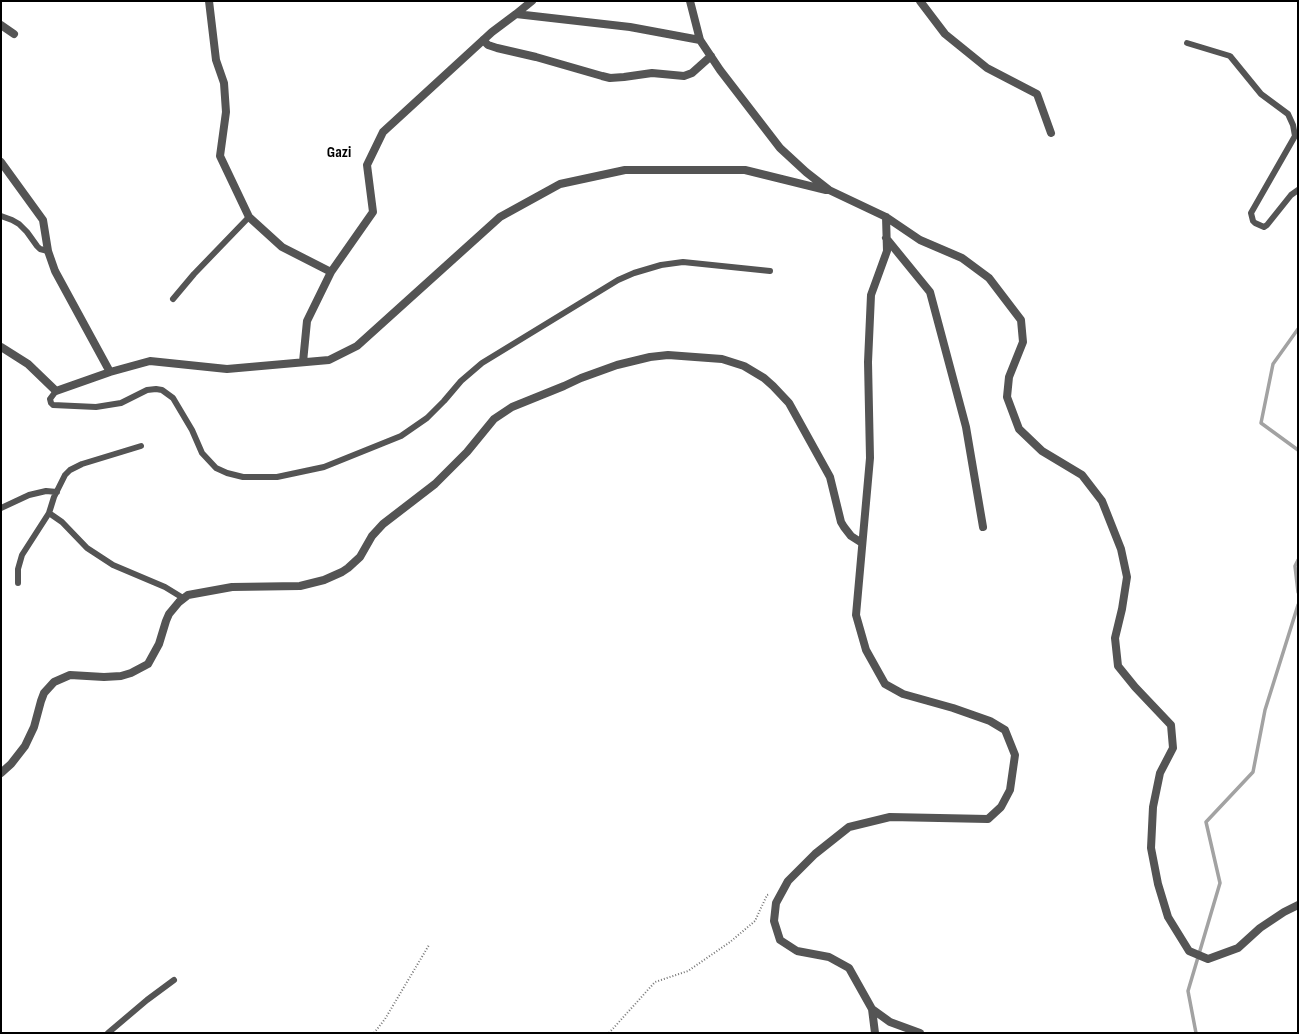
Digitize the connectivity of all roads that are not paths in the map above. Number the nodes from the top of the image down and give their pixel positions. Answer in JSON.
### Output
{"nodes":[{"id":1,"x":209,"y":1,"type":"edge"},
{"id":2,"x":532,"y":1,"type":"edge"},
{"id":3,"x":690,"y":1,"type":"edge"},
{"id":4,"x":920,"y":1,"type":"edge"},
{"id":5,"x":516,"y":14,"type":"junction"},
{"id":6,"x":1,"y":25,"type":"edge"},
{"id":7,"x":14,"y":34,"type":"dead end"},
{"id":8,"x":482,"y":40,"type":"junction"},
{"id":9,"x":700,"y":40,"type":"junction"},
{"id":10,"x":1187,"y":43,"type":"dead end"},
{"id":11,"x":711,"y":56,"type":"junction"},
{"id":12,"x":1051,"y":133,"type":"dead end"},
{"id":13,"x":1,"y":162,"type":"edge"},
{"id":14,"x":829,"y":190,"type":"junction"},
{"id":15,"x":1298,"y":190,"type":"edge"},
{"id":16,"x":1,"y":216,"type":"edge"},
{"id":17,"x":248,"y":217,"type":"junction"},
{"id":18,"x":886,"y":217,"type":"junction"},
{"id":19,"x":886,"y":238,"type":"junction"},
{"id":20,"x":48,"y":251,"type":"junction"},
{"id":21,"x":770,"y":271,"type":"dead end"},
{"id":22,"x":331,"y":272,"type":"junction"},
{"id":23,"x":173,"y":299,"type":"dead end"},
{"id":24,"x":1,"y":347,"type":"edge"},
{"id":25,"x":303,"y":362,"type":"junction"},
{"id":26,"x":110,"y":372,"type":"junction"},
{"id":27,"x":56,"y":392,"type":"junction"},
{"id":28,"x":141,"y":446,"type":"dead end"},
{"id":29,"x":57,"y":492,"type":"junction"},
{"id":30,"x":1,"y":508,"type":"edge"},
{"id":31,"x":49,"y":513,"type":"junction"},
{"id":32,"x":983,"y":527,"type":"dead end"},
{"id":33,"x":862,"y":543,"type":"junction"},
{"id":34,"x":18,"y":582,"type":"dead end"},
{"id":35,"x":183,"y":598,"type":"junction"},
{"id":36,"x":1,"y":773,"type":"edge"},
{"id":37,"x":1298,"y":905,"type":"edge"},
{"id":38,"x":174,"y":980,"type":"dead end"},
{"id":39,"x":872,"y":1009,"type":"junction"},
{"id":40,"x":108,"y":1033,"type":"edge"},
{"id":41,"x":875,"y":1033,"type":"edge"},
{"id":42,"x":920,"y":1033,"type":"edge"}],
"edges":[{"from":1,"to":17,"type":"street"},
{"from":2,"to":5,"type":"street"},
{"from":3,"to":9,"type":"street"},
{"from":4,"to":12,"type":"street"},
{"from":5,"to":8,"type":"street"},
{"from":5,"to":9,"type":"street"},
{"from":6,"to":7,"type":"street"},
{"from":8,"to":11,"type":"street"},
{"from":8,"to":22,"type":"street"},
{"from":9,"to":11,"type":"street"},
{"from":10,"to":15,"type":"lane"},
{"from":11,"to":14,"type":"street"},
{"from":13,"to":20,"type":"street"},
{"from":14,"to":18,"type":"street"},
{"from":14,"to":25,"type":"street"},
{"from":16,"to":20,"type":"lane"},
{"from":17,"to":22,"type":"street"},
{"from":17,"to":23,"type":"lane"},
{"from":18,"to":19,"type":"street"},
{"from":18,"to":37,"type":"street"},
{"from":19,"to":32,"type":"street"},
{"from":19,"to":33,"type":"street"},
{"from":20,"to":26,"type":"street"},
{"from":21,"to":27,"type":"lane"},
{"from":22,"to":25,"type":"street"},
{"from":24,"to":27,"type":"street"},
{"from":25,"to":26,"type":"street"},
{"from":26,"to":27,"type":"street"},
{"from":28,"to":29,"type":"lane"},
{"from":29,"to":30,"type":"lane"},
{"from":29,"to":31,"type":"lane"},
{"from":31,"to":34,"type":"lane"},
{"from":31,"to":35,"type":"lane"},
{"from":33,"to":35,"type":"street"},
{"from":33,"to":39,"type":"street"},
{"from":35,"to":36,"type":"street"},
{"from":38,"to":40,"type":"lane"},
{"from":39,"to":41,"type":"street"},
{"from":39,"to":42,"type":"street"}]}
